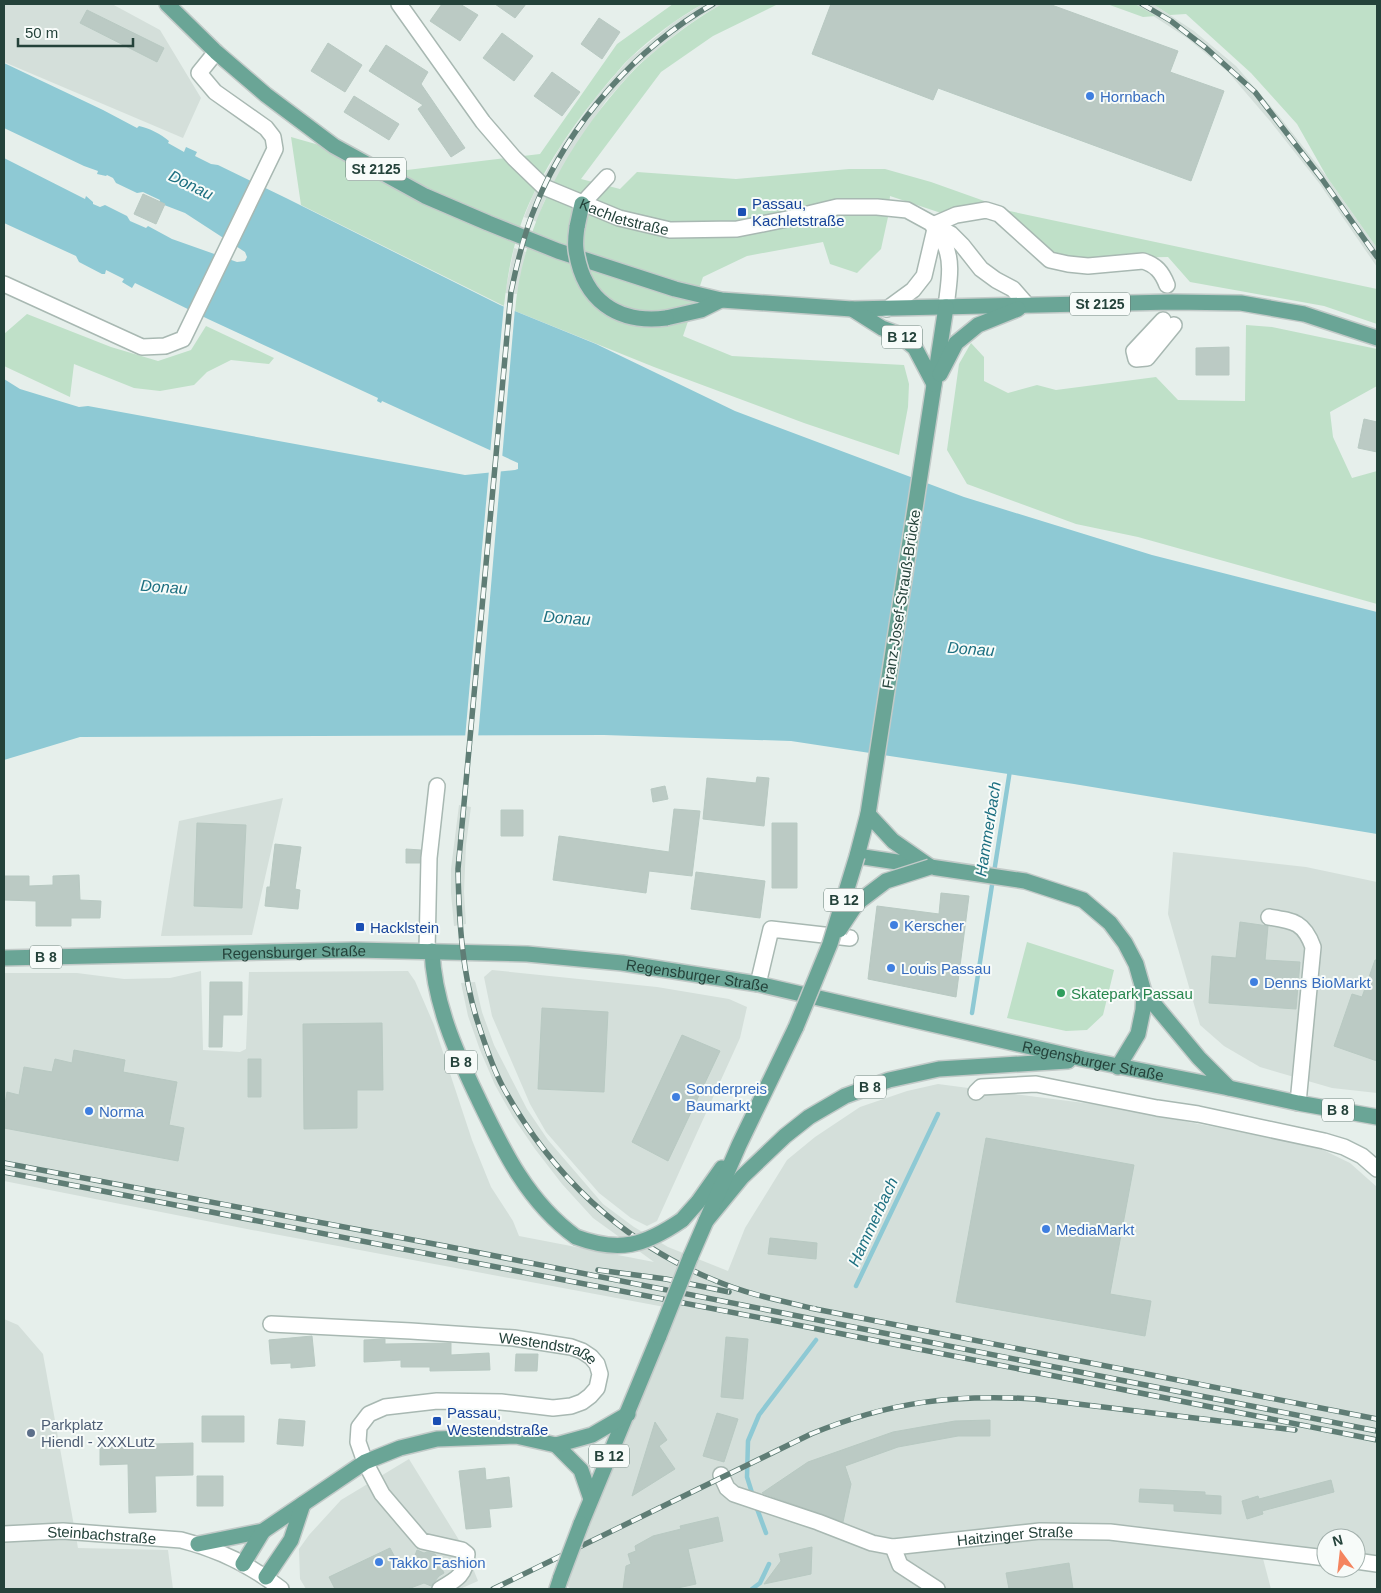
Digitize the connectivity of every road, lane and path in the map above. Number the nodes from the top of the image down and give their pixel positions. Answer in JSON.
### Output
{"nodes":[{"id":1,"x":167,"y":4,"type":"edge"},
{"id":2,"x":399,"y":4,"type":"edge"},
{"id":3,"x":216,"y":52,"type":"junction"},
{"id":4,"x":607,"y":177,"type":"dead end"},
{"id":5,"x":582,"y":204,"type":"junction"},
{"id":6,"x":934,"y":227,"type":"junction"},
{"id":7,"x":4,"y":284,"type":"edge"},
{"id":8,"x":1167,"y":285,"type":"dead end"},
{"id":9,"x":721,"y":300,"type":"junction"},
{"id":10,"x":1027,"y":305,"type":"junction"},
{"id":11,"x":946,"y":307,"type":"junction"},
{"id":12,"x":852,"y":309,"type":"junction"},
{"id":13,"x":888,"y":309,"type":"junction"},
{"id":14,"x":1377,"y":338,"type":"edge"},
{"id":15,"x":934,"y":384,"type":"junction"},
{"id":16,"x":437,"y":786,"type":"dead end"},
{"id":17,"x":868,"y":814,"type":"junction"},
{"id":18,"x":857,"y":856,"type":"junction"},
{"id":19,"x":930,"y":867,"type":"junction"},
{"id":20,"x":1269,"y":918,"type":"dead end"},
{"id":21,"x":850,"y":938,"type":"dead end"},
{"id":22,"x":830,"y":944,"type":"junction"},
{"id":23,"x":429,"y":951,"type":"junction"},
{"id":24,"x":4,"y":958,"type":"edge"},
{"id":25,"x":758,"y":984,"type":"junction"},
{"id":26,"x":1144,"y":992,"type":"junction"},
{"id":27,"x":1083,"y":1060,"type":"junction"},
{"id":28,"x":1118,"y":1067,"type":"junction"},
{"id":29,"x":1229,"y":1088,"type":"junction"},
{"id":30,"x":979,"y":1089,"type":"dead end"},
{"id":31,"x":1298,"y":1103,"type":"junction"},
{"id":32,"x":1377,"y":1117,"type":"edge"},
{"id":33,"x":739,"y":1145,"type":"junction"},
{"id":34,"x":1377,"y":1170,"type":"edge"},
{"id":35,"x":706,"y":1221,"type":"junction"},
{"id":36,"x":271,"y":1324,"type":"dead end"},
{"id":37,"x":628,"y":1414,"type":"junction"},
{"id":38,"x":556,"y":1445,"type":"junction"},
{"id":39,"x":366,"y":1462,"type":"junction"},
{"id":40,"x":721,"y":1475,"type":"dead end"},
{"id":41,"x":591,"y":1499,"type":"junction"},
{"id":42,"x":304,"y":1504,"type":"junction"},
{"id":43,"x":263,"y":1531,"type":"junction"},
{"id":44,"x":4,"y":1534,"type":"edge"},
{"id":45,"x":198,"y":1544,"type":"junction"},
{"id":46,"x":893,"y":1546,"type":"junction"},
{"id":47,"x":1316,"y":1557,"type":"edge"},
{"id":48,"x":243,"y":1564,"type":"junction"},
{"id":49,"x":266,"y":1577,"type":"junction"},
{"id":50,"x":560,"y":1585,"type":"edge"},
{"id":51,"x":281,"y":1589,"type":"edge"},
{"id":52,"x":440,"y":1589,"type":"edge"},
{"id":53,"x":937,"y":1589,"type":"edge"}],
"edges":[{"from":1,"to":3,"type":"main road","number":"St 2125"},
{"from":2,"to":5,"type":"street","name":"Kachletstraße"},
{"from":3,"to":7,"type":"street"},
{"from":3,"to":9,"type":"main road","number":"St 2125"},
{"from":4,"to":5,"type":"street"},
{"from":5,"to":6,"type":"street","name":"Kachletstraße"},
{"from":5,"to":9,"type":"main road","bridge":true},
{"from":6,"to":8,"type":"street"},
{"from":6,"to":10,"type":"street","name":"Kachletstraße"},
{"from":6,"to":11,"type":"street"},
{"from":6,"to":13,"type":"street"},
{"from":9,"to":12,"type":"main road","number":"St 2125"},
{"from":10,"to":11,"type":"main road","number":"St 2125"},
{"from":10,"to":14,"type":"main road","number":"St 2125"},
{"from":10,"to":15,"type":"main road"},
{"from":11,"to":13,"type":"main road","number":"St 2125"},
{"from":11,"to":15,"type":"main road","name":"Franz-Josef-Strauß-Brücke"},
{"from":12,"to":13,"type":"main road","number":"St 2125"},
{"from":12,"to":15,"type":"main road","number":"B 12"},
{"from":15,"to":17,"type":"main road","name":"Franz-Josef-Strauß-Brücke"},
{"from":16,"to":23,"type":"street"},
{"from":17,"to":18,"type":"main road","number":"B 12"},
{"from":17,"to":19,"type":"main road"},
{"from":18,"to":19,"type":"main road"},
{"from":18,"to":22,"type":"main road","number":"B 12","bridge":true},
{"from":19,"to":22,"type":"main road","bridge":true},
{"from":19,"to":26,"type":"main road"},
{"from":20,"to":31,"type":"street"},
{"from":21,"to":25,"type":"street"},
{"from":22,"to":33,"type":"main road","number":"B 12","bridge":true},
{"from":23,"to":24,"type":"main road","name":"Regensburger Straße","number":"B 8"},
{"from":23,"to":25,"type":"main road","name":"Regensburger Straße","number":"B 8"},
{"from":23,"to":33,"type":"main road","number":"B 8","bridge":true},
{"from":25,"to":27,"type":"main road","name":"Regensburger Straße","number":"B 8"},
{"from":26,"to":28,"type":"main road"},
{"from":26,"to":29,"type":"main road"},
{"from":27,"to":28,"type":"main road","name":"Regensburger Straße","number":"B 8"},
{"from":27,"to":35,"type":"main road","number":"B 8"},
{"from":28,"to":29,"type":"main road","name":"Regensburger Straße","number":"B 8"},
{"from":29,"to":31,"type":"main road","name":"Regensburger Straße","number":"B 8"},
{"from":30,"to":34,"type":"street"},
{"from":31,"to":32,"type":"main road","name":"Regensburger Straße","number":"B 8"},
{"from":33,"to":35,"type":"main road","number":"B 12"},
{"from":35,"to":37,"type":"main road","number":"B 12","bridge":true},
{"from":36,"to":39,"type":"street","name":"Westendstraße"},
{"from":37,"to":38,"type":"main road"},
{"from":37,"to":41,"type":"main road","number":"B 12"},
{"from":38,"to":39,"type":"main road"},
{"from":38,"to":41,"type":"main road"},
{"from":39,"to":42,"type":"main road"},
{"from":39,"to":52,"type":"street"},
{"from":40,"to":46,"type":"street","name":"Haitzinger Straße"},
{"from":41,"to":50,"type":"main road","number":"B 12","bridge":true},
{"from":42,"to":43,"type":"main road"},
{"from":42,"to":49,"type":"main road"},
{"from":43,"to":45,"type":"main road"},
{"from":43,"to":48,"type":"main road"},
{"from":44,"to":45,"type":"street","name":"Steinbachstraße"},
{"from":45,"to":48,"type":"street","name":"Steinbachstraße"},
{"from":46,"to":47,"type":"street","name":"Haitzinger Straße"},
{"from":46,"to":53,"type":"street"},
{"from":48,"to":49,"type":"street","name":"Steinbachstraße"},
{"from":49,"to":51,"type":"street","name":"Steinbachstraße"}]}
